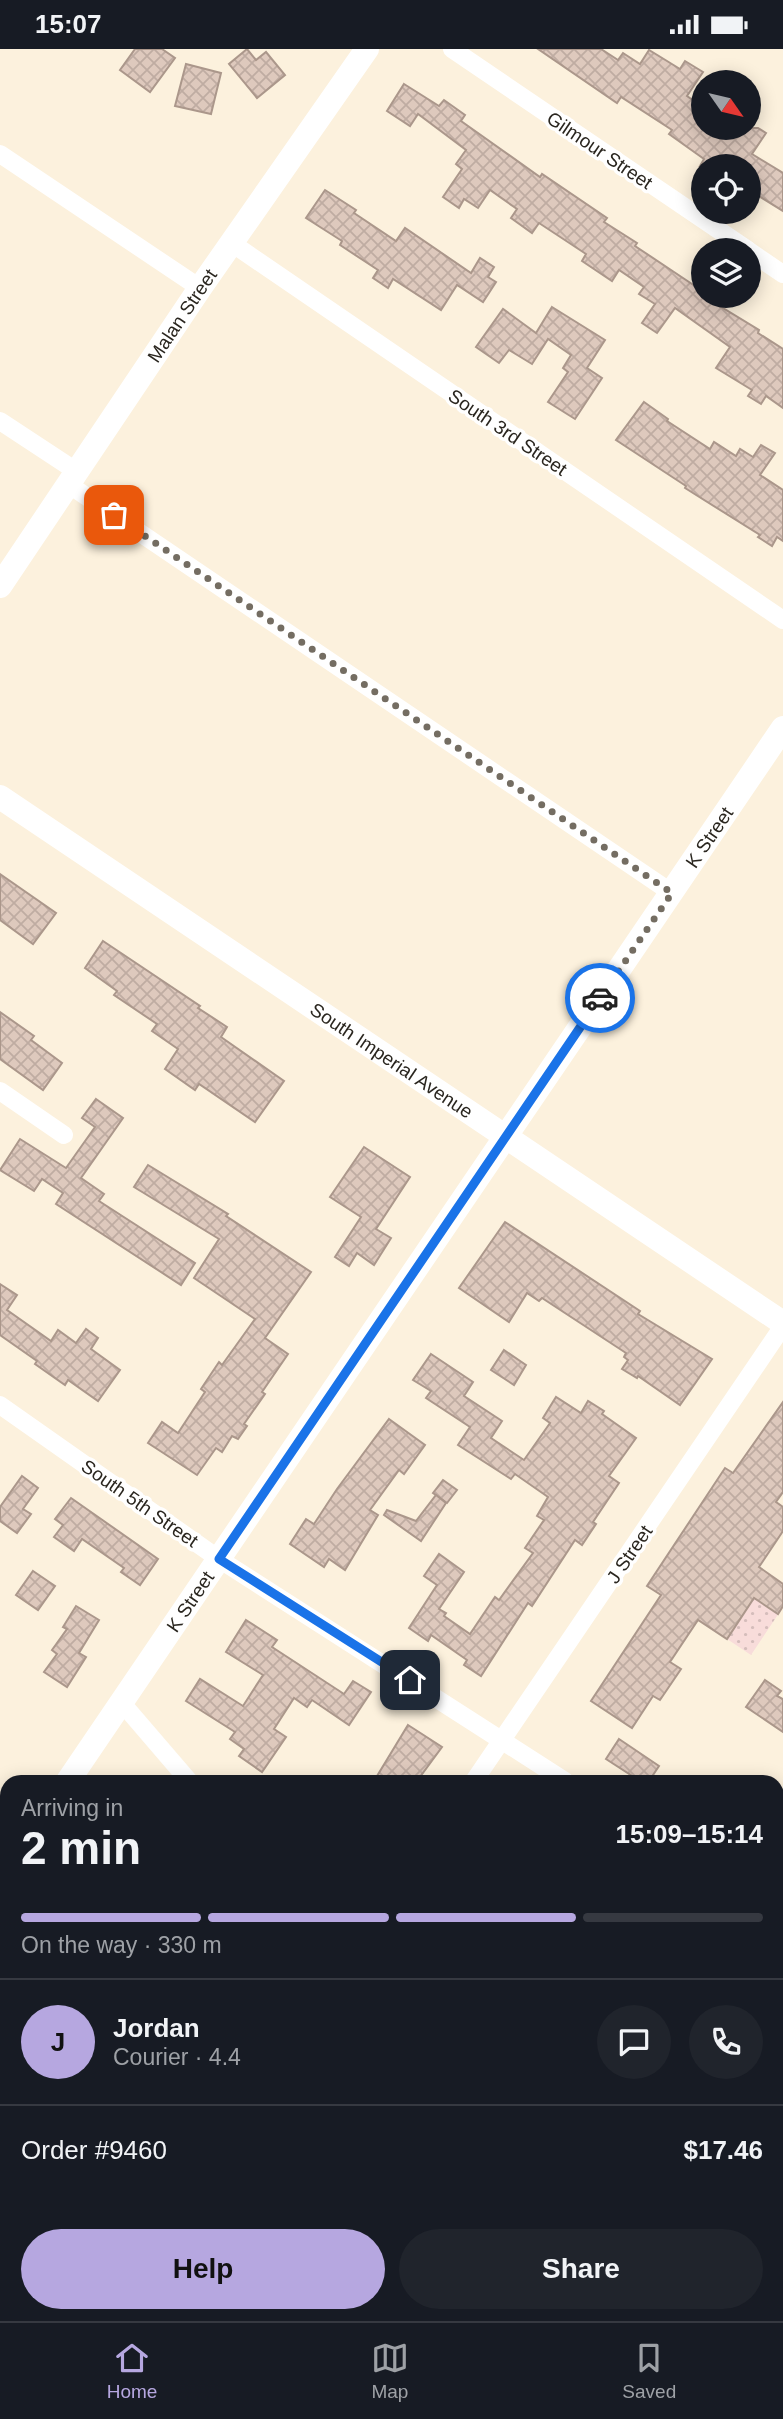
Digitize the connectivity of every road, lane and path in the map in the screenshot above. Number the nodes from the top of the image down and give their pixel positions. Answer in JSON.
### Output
{"nodes":[{"id":1,"x":367,"y":49,"type":"edge"},
{"id":2,"x":452,"y":49,"type":"edge"},
{"id":3,"x":0,"y":154,"type":"edge"},
{"id":4,"x":730,"y":238,"type":"edge"},
{"id":5,"x":233,"y":244,"type":"junction"},
{"id":6,"x":761,"y":259,"type":"edge"},
{"id":7,"x":783,"y":274,"type":"edge"},
{"id":8,"x":200,"y":288,"type":"junction"},
{"id":9,"x":0,"y":421,"type":"edge"},
{"id":10,"x":72,"y":478,"type":"junction"},
{"id":11,"x":0,"y":586,"type":"edge"},
{"id":12,"x":783,"y":620,"type":"edge"},
{"id":13,"x":783,"y":728,"type":"edge"},
{"id":14,"x":0,"y":797,"type":"edge"},
{"id":15,"x":672,"y":893,"type":"junction"},
{"id":16,"x":0,"y":1091,"type":"edge"},
{"id":17,"x":64,"y":1135,"type":"dead end"},
{"id":18,"x":506,"y":1137,"type":"junction"},
{"id":19,"x":783,"y":1325,"type":"edge"},
{"id":20,"x":0,"y":1405,"type":"edge"},
{"id":21,"x":219,"y":1559,"type":"junction"},
{"id":22,"x":122,"y":1703,"type":"junction"},
{"id":23,"x":502,"y":1739,"type":"junction"},
{"id":24,"x":72,"y":1775,"type":"edge"},
{"id":25,"x":184,"y":1775,"type":"edge"},
{"id":26,"x":478,"y":1775,"type":"edge"},
{"id":27,"x":556,"y":1775,"type":"edge"}],
"edges":[{"from":1,"to":5,"type":"street","name":"Malan Street"},
{"from":2,"to":4,"type":"street","name":"Gilmour Street"},
{"from":3,"to":8,"type":"street"},
{"from":5,"to":8,"type":"street","name":"Malan Street"},
{"from":5,"to":12,"type":"street","name":"South 3rd Street"},
{"from":6,"to":7,"type":"street","name":"Gilmour Street"},
{"from":8,"to":10,"type":"street","name":"Malan Street"},
{"from":9,"to":10,"type":"street"},
{"from":10,"to":11,"type":"street","name":"Malan Street"},
{"from":10,"to":15,"type":"street"},
{"from":13,"to":15,"type":"street","name":"K Street"},
{"from":14,"to":18,"type":"street","name":"South Imperial Avenue"},
{"from":15,"to":18,"type":"street","name":"K Street"},
{"from":16,"to":17,"type":"street"},
{"from":18,"to":19,"type":"street","name":"South Imperial Avenue"},
{"from":18,"to":21,"type":"street","name":"K Street"},
{"from":19,"to":23,"type":"street","name":"J Street"},
{"from":20,"to":21,"type":"street","name":"South 5th Street"},
{"from":21,"to":22,"type":"street","name":"K Street"},
{"from":21,"to":23,"type":"street","name":"South 5th Street"},
{"from":22,"to":24,"type":"street","name":"K Street"},
{"from":22,"to":25,"type":"street"},
{"from":23,"to":26,"type":"street","name":"J Street"},
{"from":23,"to":27,"type":"street","name":"South 5th Street"}]}
